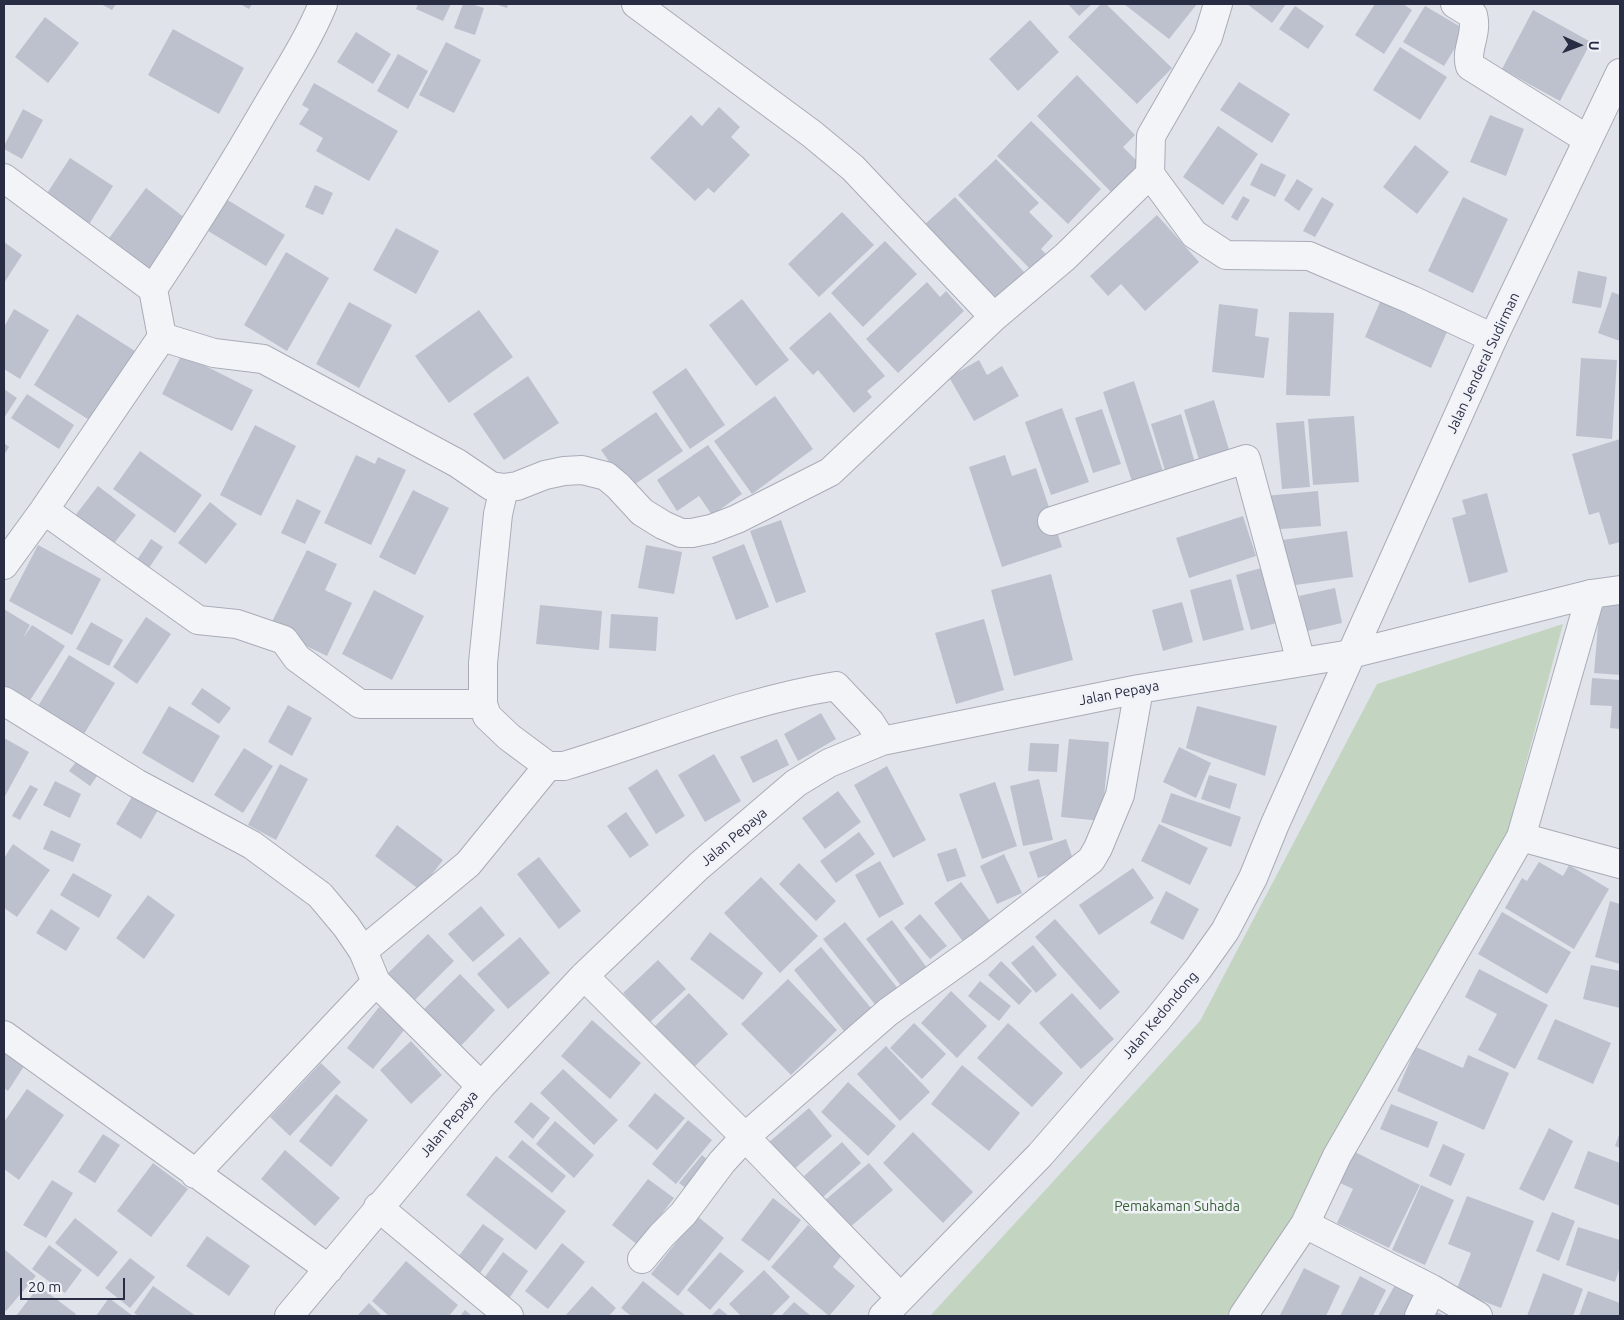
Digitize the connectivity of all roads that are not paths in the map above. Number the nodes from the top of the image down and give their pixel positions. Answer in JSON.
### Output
{"nodes":[{"id":1,"x":323,"y":4,"type":"edge"},
{"id":2,"x":636,"y":4,"type":"edge"},
{"id":3,"x":1218,"y":4,"type":"edge"},
{"id":4,"x":1455,"y":4,"type":"edge"},
{"id":5,"x":1620,"y":73,"type":"edge"},
{"id":6,"x":1587,"y":139,"type":"junction"},
{"id":7,"x":1150,"y":174,"type":"junction"},
{"id":8,"x":4,"y":178,"type":"edge"},
{"id":9,"x":153,"y":289,"type":"junction"},
{"id":10,"x":994,"y":317,"type":"junction"},
{"id":11,"x":162,"y":337,"type":"junction"},
{"id":12,"x":1493,"y":338,"type":"junction"},
{"id":13,"x":504,"y":488,"type":"junction"},
{"id":14,"x":44,"y":510,"type":"junction"},
{"id":15,"x":1052,"y":521,"type":"dead end"},
{"id":16,"x":5,"y":559,"type":"edge"},
{"id":17,"x":1620,"y":590,"type":"edge"},
{"id":18,"x":1591,"y":594,"type":"junction"},
{"id":19,"x":1350,"y":654,"type":"junction"},
{"id":20,"x":1302,"y":662,"type":"junction"},
{"id":21,"x":1139,"y":689,"type":"junction"},
{"id":22,"x":4,"y":701,"type":"edge"},
{"id":23,"x":483,"y":704,"type":"junction"},
{"id":24,"x":882,"y":741,"type":"junction"},
{"id":25,"x":548,"y":766,"type":"junction"},
{"id":26,"x":1521,"y":837,"type":"junction"},
{"id":27,"x":1620,"y":864,"type":"edge"},
{"id":28,"x":363,"y":951,"type":"junction"},
{"id":29,"x":584,"y":976,"type":"junction"},
{"id":30,"x":376,"y":982,"type":"junction"},
{"id":31,"x":4,"y":1035,"type":"edge"},
{"id":32,"x":481,"y":1086,"type":"junction"},
{"id":33,"x":745,"y":1137,"type":"junction"},
{"id":34,"x":195,"y":1174,"type":"junction"},
{"id":35,"x":378,"y":1207,"type":"junction"},
{"id":36,"x":1305,"y":1224,"type":"junction"},
{"id":37,"x":642,"y":1259,"type":"dead end"},
{"id":38,"x":328,"y":1268,"type":"junction"},
{"id":39,"x":1432,"y":1289,"type":"junction"},
{"id":40,"x":891,"y":1307,"type":"edge"},
{"id":41,"x":289,"y":1316,"type":"edge"},
{"id":42,"x":509,"y":1316,"type":"edge"},
{"id":43,"x":1243,"y":1316,"type":"edge"},
{"id":44,"x":1419,"y":1316,"type":"edge"},
{"id":45,"x":1478,"y":1316,"type":"edge"}],
"edges":[{"from":1,"to":9,"type":"street"},
{"from":2,"to":10,"type":"street"},
{"from":3,"to":7,"type":"street"},
{"from":4,"to":6,"type":"street"},
{"from":5,"to":6,"type":"street","name":"Jalan Jenderal Sudirman"},
{"from":6,"to":12,"type":"street","name":"Jalan Jenderal Sudirman"},
{"from":7,"to":10,"type":"street"},
{"from":7,"to":12,"type":"street"},
{"from":8,"to":9,"type":"street"},
{"from":9,"to":11,"type":"street"},
{"from":10,"to":13,"type":"street"},
{"from":11,"to":13,"type":"street"},
{"from":11,"to":14,"type":"street"},
{"from":12,"to":19,"type":"street","name":"Jalan Jenderal Sudirman"},
{"from":13,"to":23,"type":"street"},
{"from":14,"to":16,"type":"street"},
{"from":14,"to":23,"type":"street"},
{"from":15,"to":20,"type":"street"},
{"from":17,"to":18,"type":"street","name":"Jalan Pepaya"},
{"from":18,"to":19,"type":"street","name":"Jalan Pepaya"},
{"from":18,"to":26,"type":"street"},
{"from":19,"to":20,"type":"street","name":"Jalan Pepaya"},
{"from":19,"to":40,"type":"street","name":"Jalan Kedondong"},
{"from":20,"to":21,"type":"street","name":"Jalan Pepaya"},
{"from":21,"to":24,"type":"street","name":"Jalan Pepaya"},
{"from":21,"to":33,"type":"street"},
{"from":22,"to":28,"type":"street"},
{"from":23,"to":25,"type":"street"},
{"from":24,"to":25,"type":"street"},
{"from":24,"to":29,"type":"street","name":"Jalan Pepaya"},
{"from":25,"to":28,"type":"street"},
{"from":26,"to":27,"type":"street"},
{"from":26,"to":36,"type":"street"},
{"from":28,"to":30,"type":"street"},
{"from":29,"to":32,"type":"street","name":"Jalan Pepaya"},
{"from":29,"to":33,"type":"street"},
{"from":30,"to":32,"type":"street"},
{"from":30,"to":34,"type":"street"},
{"from":31,"to":34,"type":"street"},
{"from":32,"to":35,"type":"street","name":"Jalan Pepaya"},
{"from":33,"to":37,"type":"street"},
{"from":33,"to":40,"type":"street"},
{"from":34,"to":38,"type":"street"},
{"from":35,"to":38,"type":"street","name":"Jalan Pepaya"},
{"from":35,"to":42,"type":"street"},
{"from":36,"to":39,"type":"street"},
{"from":36,"to":43,"type":"street"},
{"from":38,"to":41,"type":"street","name":"Jalan Pepaya"},
{"from":39,"to":44,"type":"street"},
{"from":39,"to":45,"type":"street"}]}
